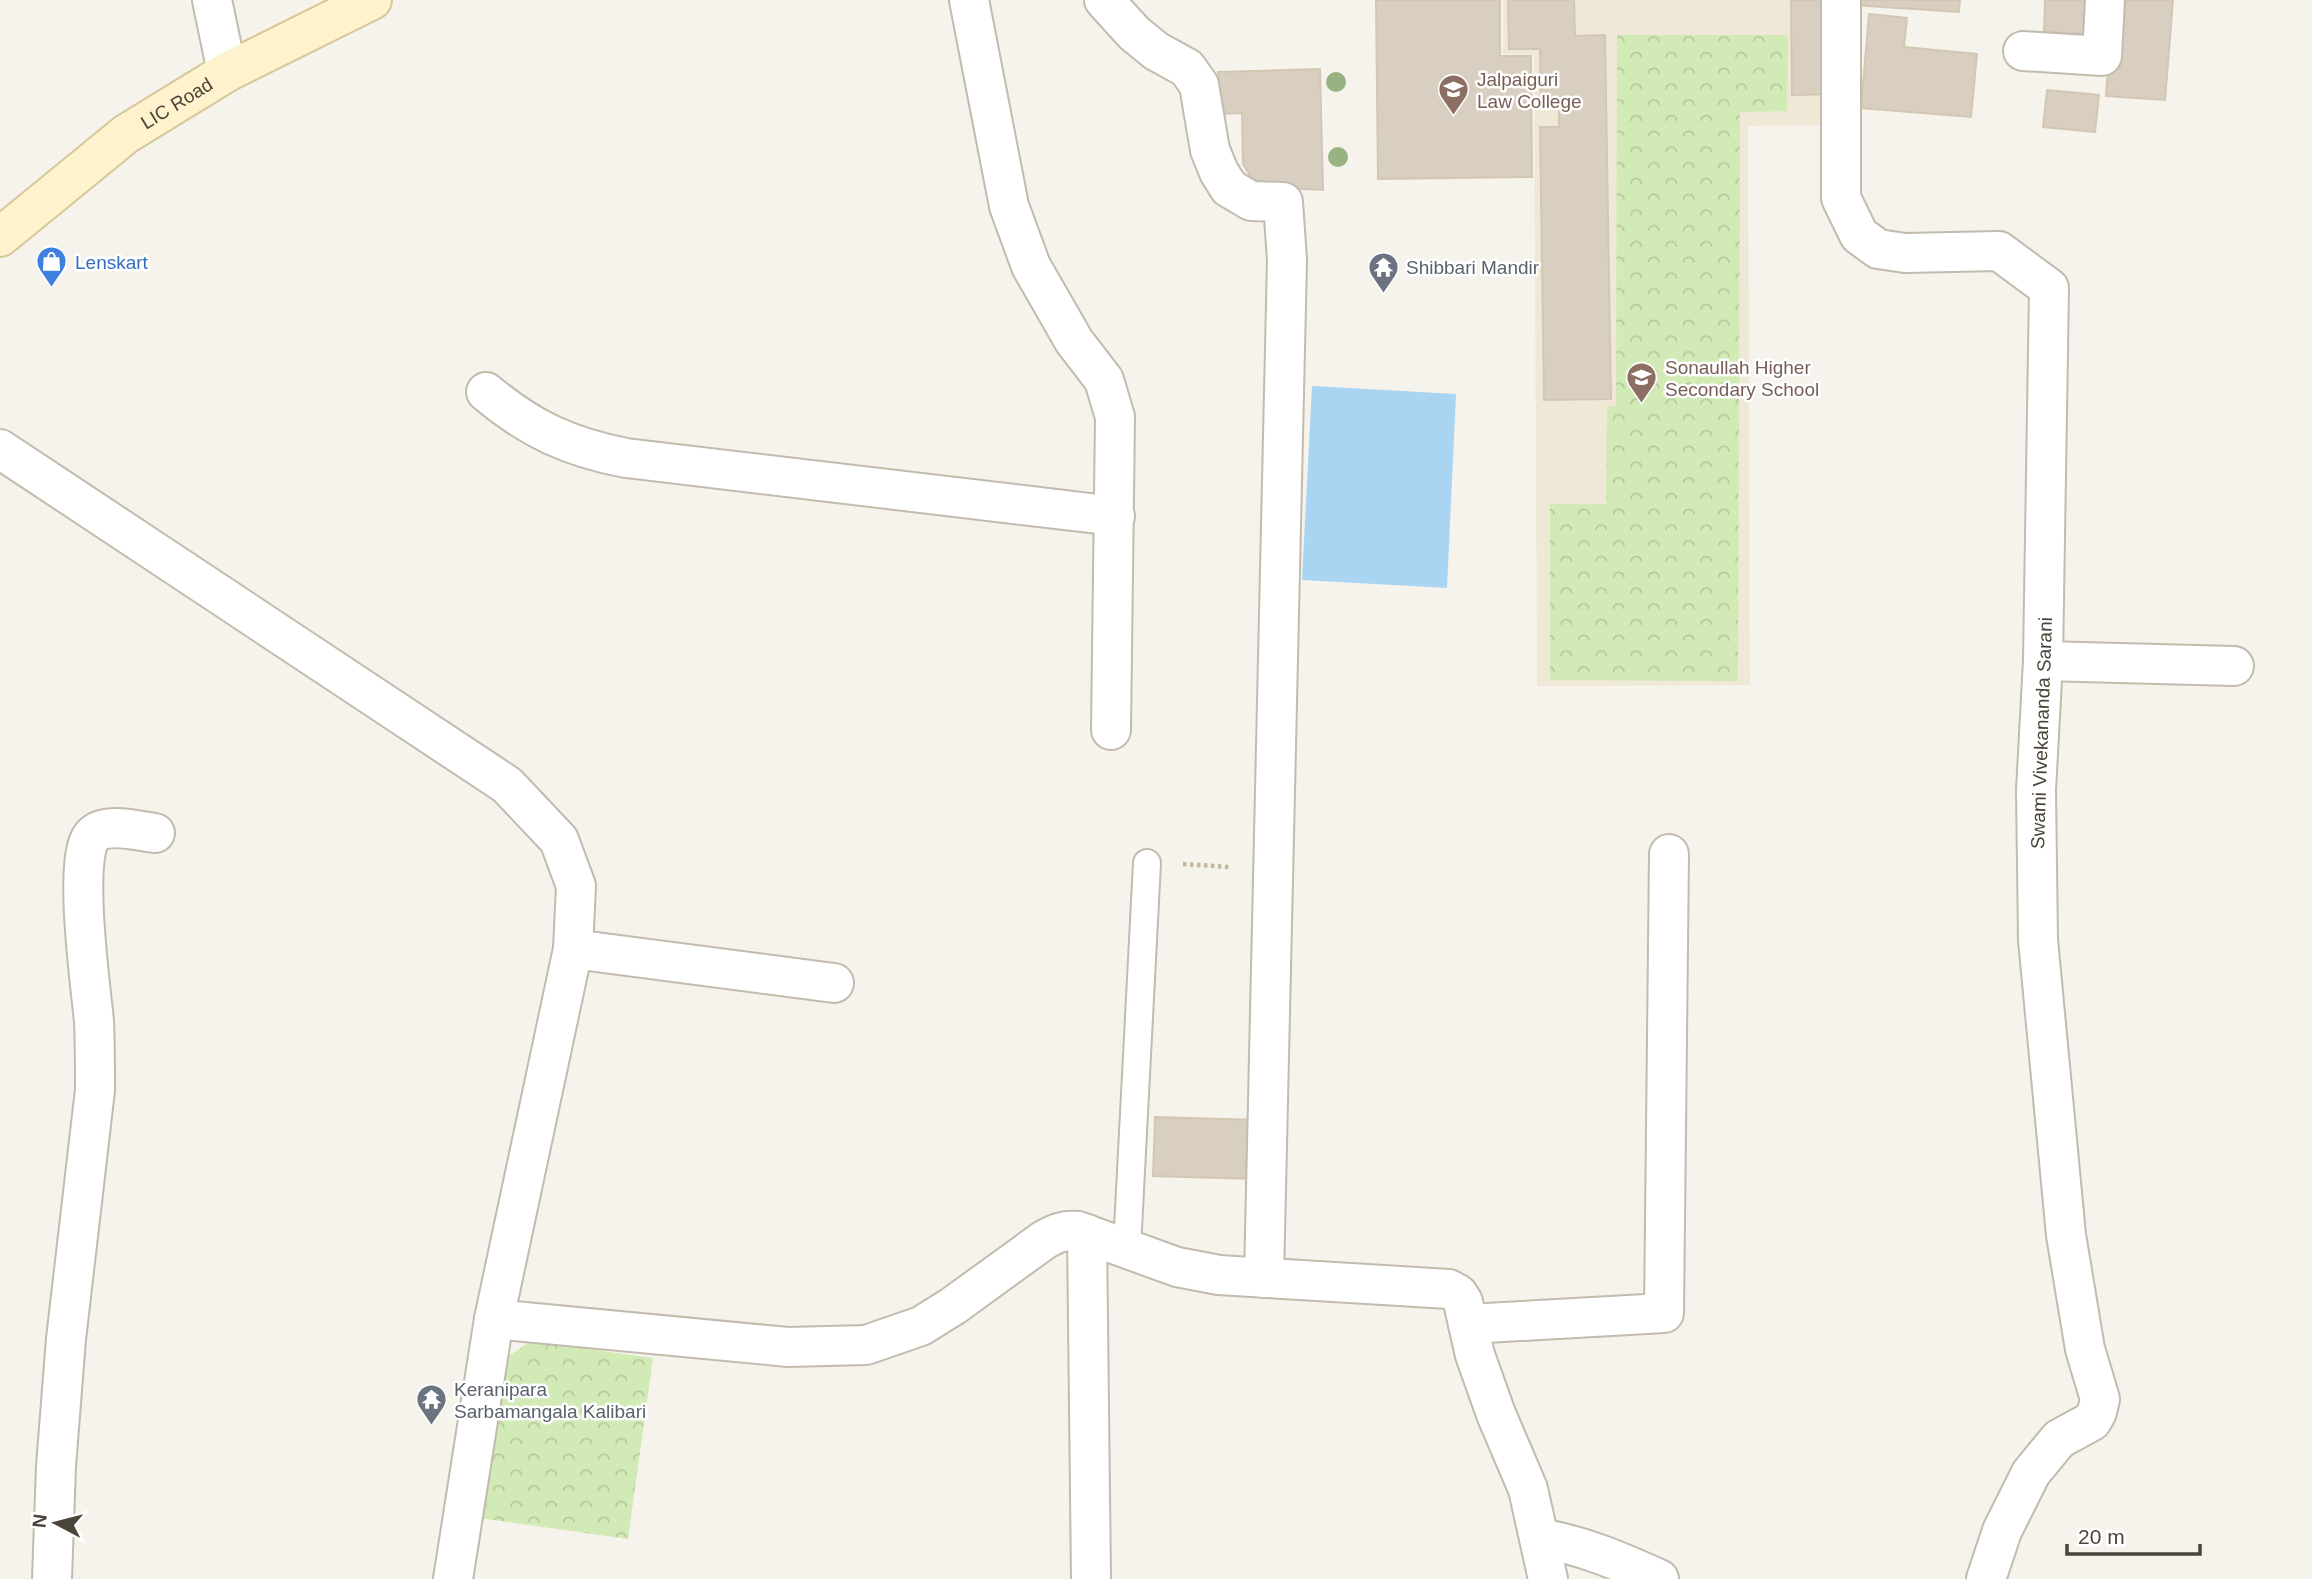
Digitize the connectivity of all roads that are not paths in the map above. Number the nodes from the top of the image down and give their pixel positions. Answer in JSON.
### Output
{"nodes":[{"id":1,"x":212,"y":0,"type":"edge"},
{"id":2,"x":372,"y":0,"type":"edge"},
{"id":3,"x":969,"y":0,"type":"edge"},
{"id":4,"x":1104,"y":0,"type":"edge"},
{"id":5,"x":1840,"y":0,"type":"edge"},
{"id":6,"x":2105,"y":0,"type":"edge"},
{"id":7,"x":2023,"y":51,"type":"dead end"},
{"id":8,"x":227,"y":72,"type":"junction"},
{"id":9,"x":0,"y":237,"type":"edge"},
{"id":10,"x":486,"y":391,"type":"dead end"},
{"id":11,"x":0,"y":449,"type":"edge"},
{"id":12,"x":1115,"y":516,"type":"junction"},
{"id":13,"x":2043,"y":661,"type":"junction"},
{"id":14,"x":2234,"y":666,"type":"dead end"},
{"id":15,"x":1111,"y":730,"type":"dead end"},
{"id":16,"x":155,"y":833,"type":"dead end"},
{"id":17,"x":1669,"y":854,"type":"dead end"},
{"id":18,"x":1147,"y":863,"type":"road end"},
{"id":19,"x":573,"y":949,"type":"junction"},
{"id":20,"x":834,"y":983,"type":"dead end"},
{"id":21,"x":1087,"y":1234,"type":"junction"},
{"id":22,"x":1126,"y":1248,"type":"junction"},
{"id":23,"x":1264,"y":1278,"type":"junction"},
{"id":24,"x":494,"y":1319,"type":"junction"},
{"id":25,"x":1468,"y":1325,"type":"junction"},
{"id":26,"x":1539,"y":1538,"type":"junction"},
{"id":27,"x":52,"y":1579,"type":"edge"},
{"id":28,"x":453,"y":1579,"type":"edge"},
{"id":29,"x":1091,"y":1579,"type":"edge"},
{"id":30,"x":1548,"y":1579,"type":"edge"},
{"id":31,"x":1659,"y":1579,"type":"edge"},
{"id":32,"x":1986,"y":1579,"type":"edge"}],
"edges":[{"from":1,"to":8,"type":"street"},
{"from":2,"to":8,"type":"main road","name":"LIC Road"},
{"from":3,"to":12,"type":"street"},
{"from":4,"to":23,"type":"street"},
{"from":5,"to":13,"type":"street","name":"Swami Vivekananda Sarani"},
{"from":6,"to":7,"type":"street"},
{"from":8,"to":9,"type":"main road","name":"LIC Road"},
{"from":10,"to":12,"type":"street"},
{"from":11,"to":19,"type":"street"},
{"from":12,"to":15,"type":"street"},
{"from":13,"to":14,"type":"street"},
{"from":13,"to":32,"type":"street","name":"Swami Vivekananda Sarani"},
{"from":16,"to":27,"type":"street"},
{"from":17,"to":25,"type":"street"},
{"from":18,"to":22,"type":"lane"},
{"from":19,"to":20,"type":"street"},
{"from":19,"to":24,"type":"street"},
{"from":21,"to":22,"type":"street"},
{"from":21,"to":24,"type":"street"},
{"from":21,"to":29,"type":"street"},
{"from":22,"to":23,"type":"street"},
{"from":23,"to":25,"type":"street"},
{"from":24,"to":28,"type":"street"},
{"from":25,"to":26,"type":"street"},
{"from":26,"to":30,"type":"street"},
{"from":26,"to":31,"type":"street"}]}
